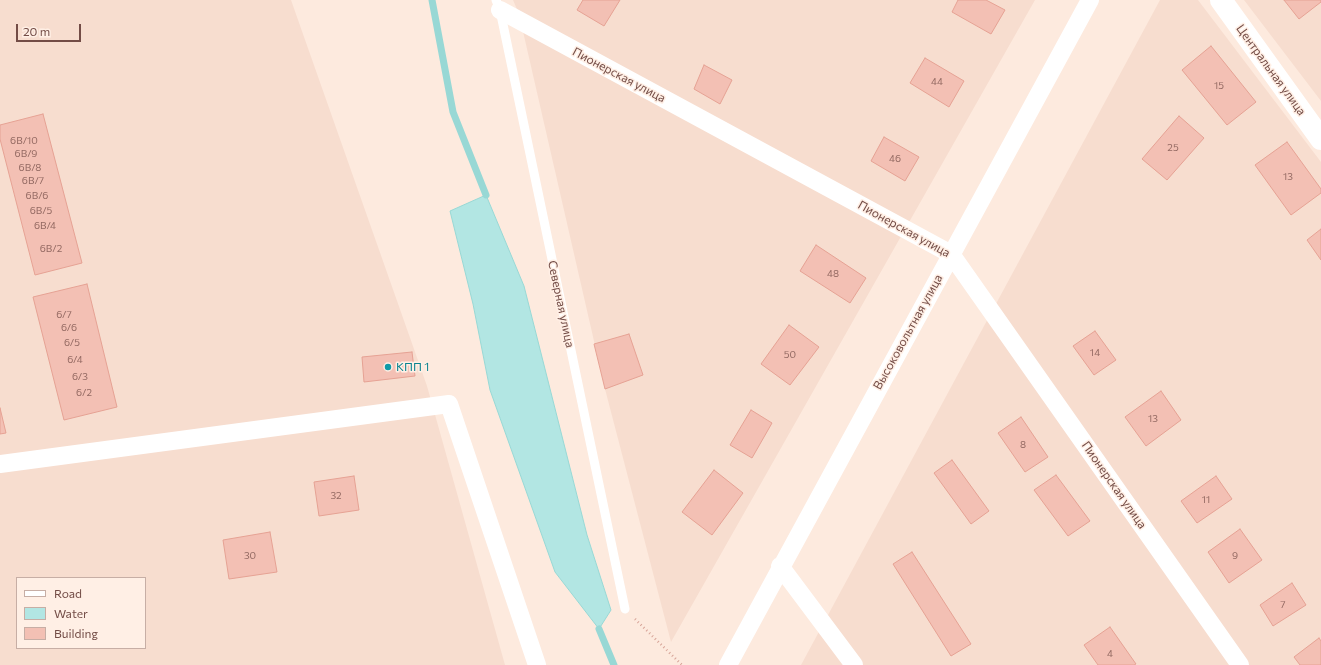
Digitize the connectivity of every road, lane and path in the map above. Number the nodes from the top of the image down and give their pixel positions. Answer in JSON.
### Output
{"nodes":[{"id":1,"x":1090,"y":0,"type":"edge"},
{"id":2,"x":1221,"y":0,"type":"edge"},
{"id":3,"x":498,"y":5,"type":"edge"},
{"id":4,"x":1321,"y":139,"type":"edge"},
{"id":5,"x":951,"y":254,"type":"junction"},
{"id":6,"x":0,"y":464,"type":"edge"},
{"id":7,"x":780,"y":566,"type":"junction"},
{"id":8,"x":625,"y":609,"type":"joint"},
{"id":9,"x":537,"y":665,"type":"edge"},
{"id":10,"x":682,"y":665,"type":"edge"},
{"id":11,"x":728,"y":665,"type":"edge"},
{"id":12,"x":854,"y":665,"type":"edge"},
{"id":13,"x":1240,"y":665,"type":"edge"}],
"edges":[{"from":1,"to":5,"type":"street","name":"Высоковольтная улица"},
{"from":2,"to":4,"type":"street","name":"Центральная улица"},
{"from":3,"to":5,"type":"street","name":"Пионерская улица"},
{"from":3,"to":8,"type":"lane","name":"Северная улица"},
{"from":5,"to":7,"type":"street","name":"Высоковольтная улица"},
{"from":5,"to":13,"type":"street","name":"Пионерская улица"},
{"from":6,"to":9,"type":"street"},
{"from":7,"to":11,"type":"street","name":"Высоковольтная улица"},
{"from":7,"to":12,"type":"street"},
{"from":8,"to":10,"type":"path"}]}
